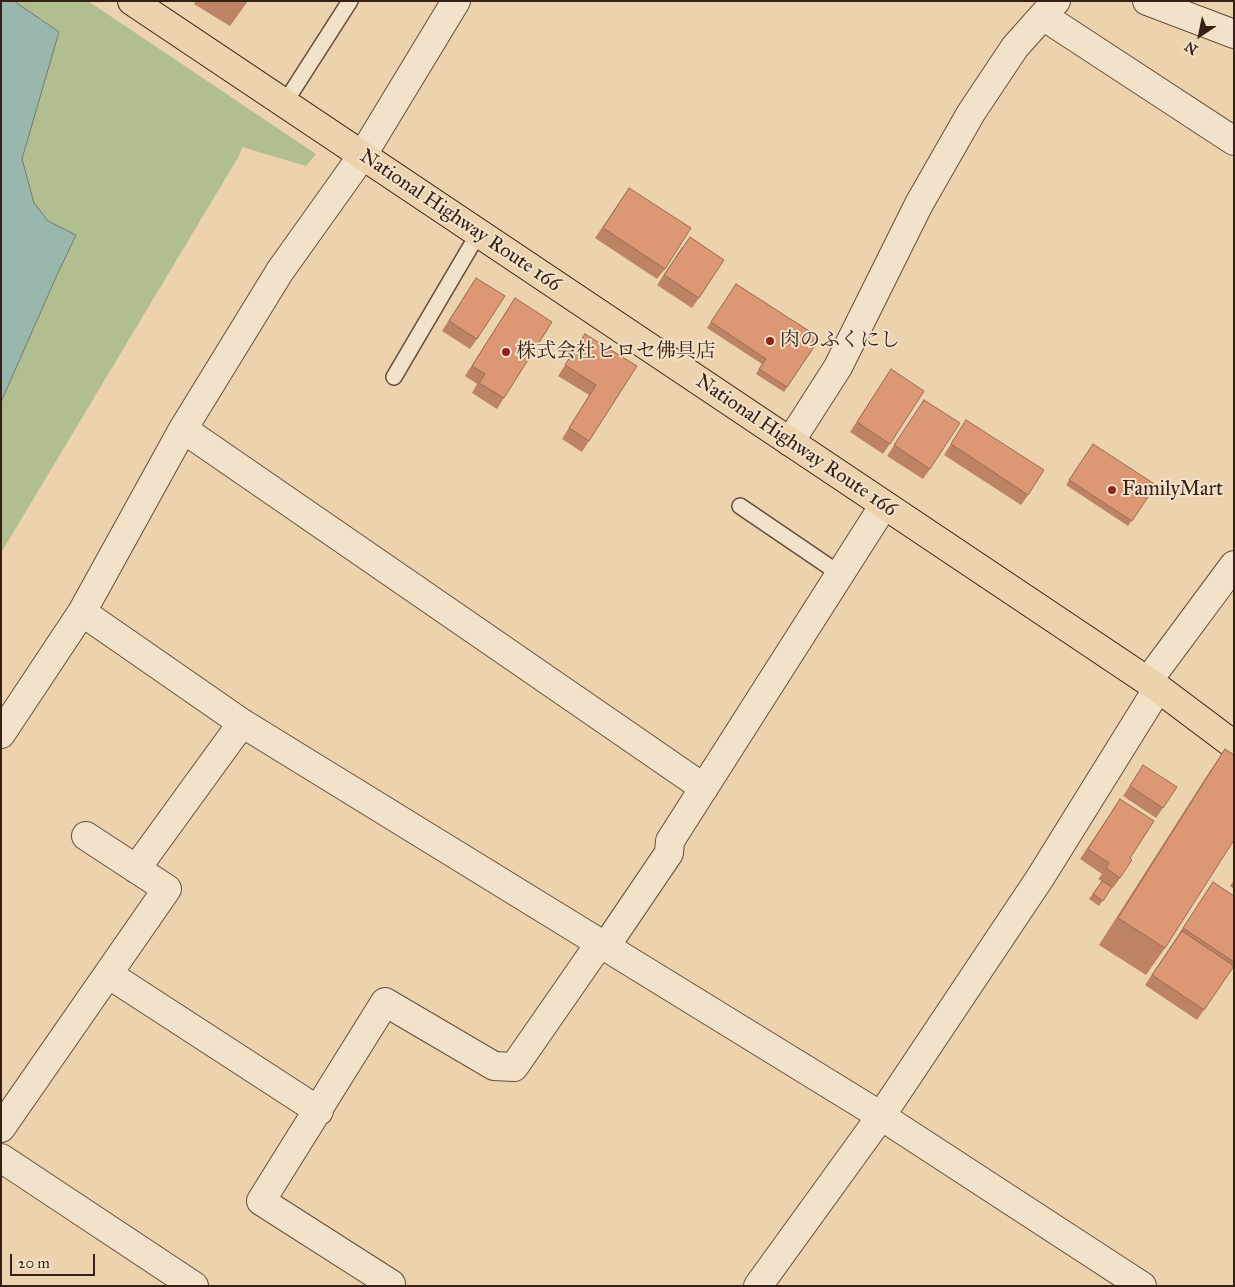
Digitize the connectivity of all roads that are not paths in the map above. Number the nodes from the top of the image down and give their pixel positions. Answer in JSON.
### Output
{"nodes":[{"id":1,"x":132,"y":1,"type":"edge"},
{"id":2,"x":350,"y":1,"type":"edge"},
{"id":3,"x":456,"y":1,"type":"edge"},
{"id":4,"x":1147,"y":1,"type":"edge"},
{"id":5,"x":1049,"y":9,"type":"edge"},
{"id":6,"x":1232,"y":31,"type":"edge"},
{"id":7,"x":284,"y":104,"type":"junction"},
{"id":8,"x":1234,"y":141,"type":"edge"},
{"id":9,"x":362,"y":156,"type":"junction"},
{"id":10,"x":478,"y":234,"type":"junction"},
{"id":11,"x":394,"y":377,"type":"dead end"},
{"id":12,"x":183,"y":428,"type":"junction"},
{"id":13,"x":790,"y":442,"type":"junction"},
{"id":14,"x":884,"y":505,"type":"junction"},
{"id":15,"x":740,"y":506,"type":"dead end"},
{"id":16,"x":1234,"y":565,"type":"edge"},
{"id":17,"x":840,"y":574,"type":"junction"},
{"id":18,"x":82,"y":612,"type":"junction"},
{"id":19,"x":1153,"y":685,"type":"junction"},
{"id":20,"x":242,"y":723,"type":"junction"},
{"id":21,"x":1,"y":734,"type":"edge"},
{"id":22,"x":1234,"y":745,"type":"edge"},
{"id":23,"x":704,"y":788,"type":"junction"},
{"id":24,"x":86,"y":836,"type":"dead end"},
{"id":25,"x":136,"y":869,"type":"junction"},
{"id":26,"x":603,"y":944,"type":"junction"},
{"id":27,"x":108,"y":974,"type":"junction"},
{"id":28,"x":319,"y":1111,"type":"junction"},
{"id":29,"x":881,"y":1116,"type":"junction"},
{"id":30,"x":1,"y":1128,"type":"edge"},
{"id":31,"x":1,"y":1158,"type":"edge"},
{"id":32,"x":194,"y":1286,"type":"edge"},
{"id":33,"x":390,"y":1286,"type":"edge"},
{"id":34,"x":758,"y":1286,"type":"edge"},
{"id":35,"x":1142,"y":1286,"type":"edge"}],
"edges":[{"from":1,"to":7,"type":"highway","name":"National Highway Route 166"},
{"from":2,"to":7,"type":"lane"},
{"from":3,"to":9,"type":"street"},
{"from":4,"to":6,"type":"street"},
{"from":5,"to":8,"type":"street"},
{"from":5,"to":13,"type":"street"},
{"from":7,"to":9,"type":"highway","name":"National Highway Route 166"},
{"from":9,"to":10,"type":"highway","name":"National Highway Route 166"},
{"from":9,"to":12,"type":"street"},
{"from":10,"to":11,"type":"lane"},
{"from":10,"to":13,"type":"highway","name":"National Highway Route 166"},
{"from":12,"to":18,"type":"street"},
{"from":12,"to":23,"type":"street"},
{"from":13,"to":14,"type":"highway","name":"National Highway Route 166"},
{"from":14,"to":17,"type":"street"},
{"from":14,"to":19,"type":"highway","name":"National Highway Route 166"},
{"from":15,"to":17,"type":"lane"},
{"from":16,"to":19,"type":"street"},
{"from":17,"to":23,"type":"street"},
{"from":18,"to":20,"type":"street"},
{"from":18,"to":21,"type":"street"},
{"from":19,"to":22,"type":"highway","name":"National Highway Route 166"},
{"from":19,"to":29,"type":"street"},
{"from":20,"to":25,"type":"street"},
{"from":20,"to":26,"type":"street"},
{"from":23,"to":26,"type":"street"},
{"from":24,"to":25,"type":"street"},
{"from":25,"to":27,"type":"street"},
{"from":26,"to":28,"type":"street"},
{"from":26,"to":29,"type":"street"},
{"from":27,"to":28,"type":"street"},
{"from":27,"to":30,"type":"street"},
{"from":28,"to":33,"type":"street"},
{"from":29,"to":34,"type":"street"},
{"from":29,"to":35,"type":"street"},
{"from":31,"to":32,"type":"street"}]}
